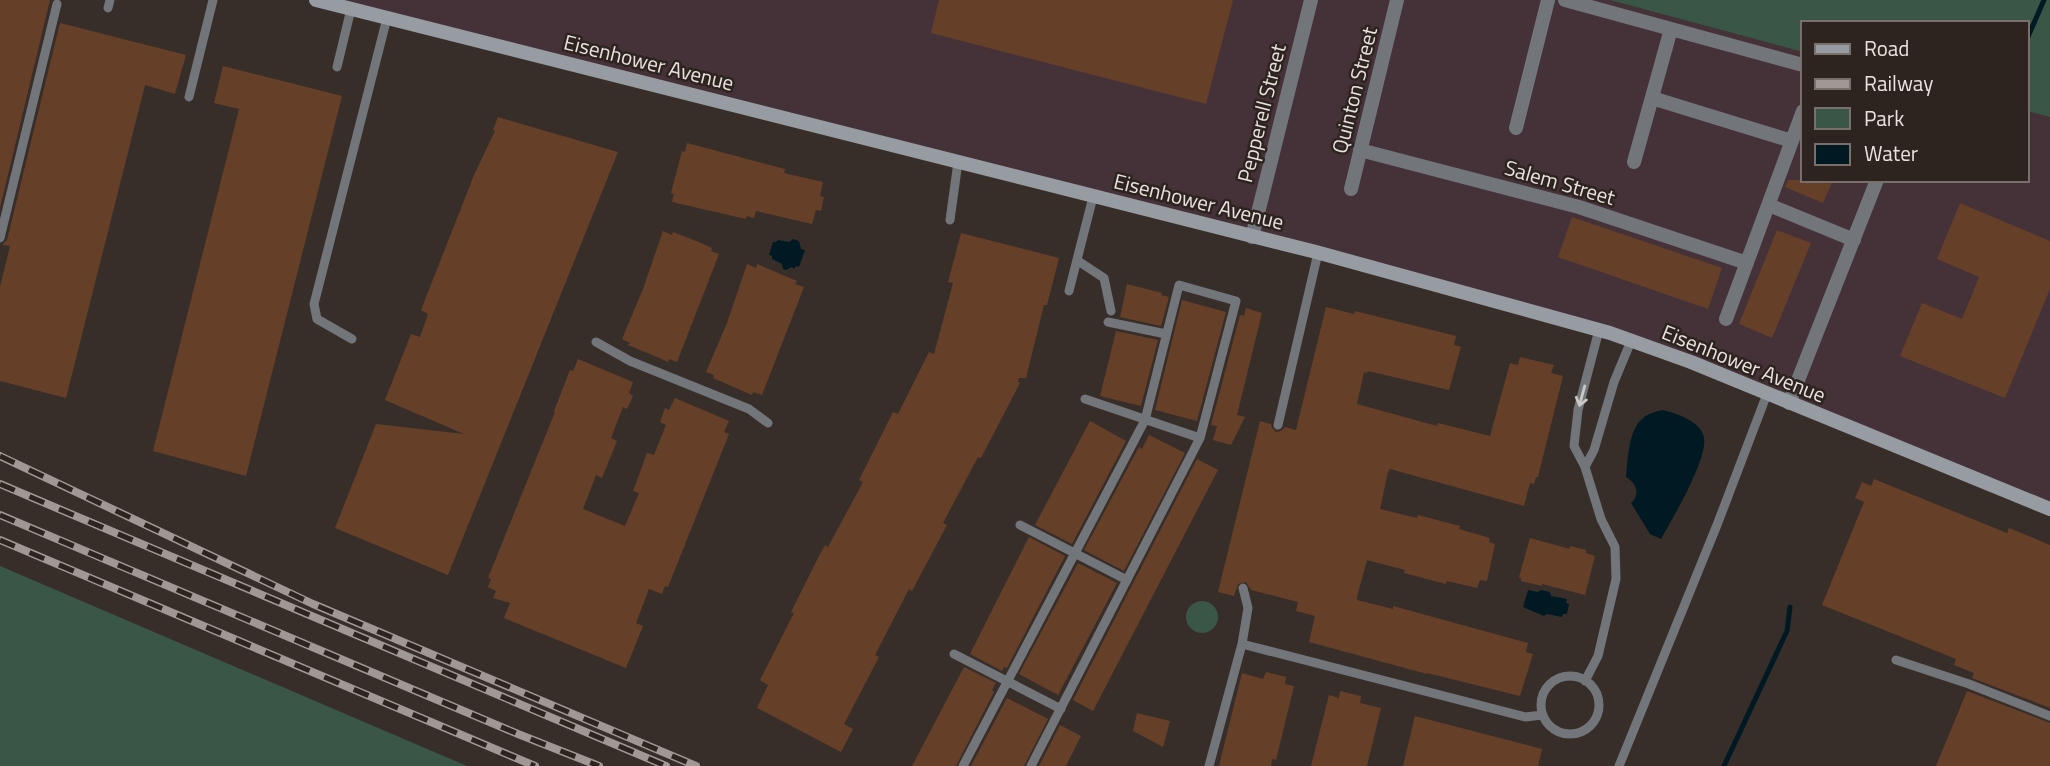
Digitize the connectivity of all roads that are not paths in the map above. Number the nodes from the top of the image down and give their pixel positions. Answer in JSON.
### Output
{"nodes":[{"id":1,"x":213,"y":0,"type":"edge"},
{"id":2,"x":316,"y":0,"type":"edge"},
{"id":3,"x":1311,"y":0,"type":"edge"},
{"id":4,"x":1397,"y":0,"type":"edge"},
{"id":5,"x":1548,"y":0,"type":"edge"},
{"id":6,"x":1565,"y":0,"type":"edge"},
{"id":7,"x":57,"y":4,"type":"dead end"},
{"id":8,"x":351,"y":9,"type":"junction"},
{"id":9,"x":387,"y":18,"type":"junction"},
{"id":10,"x":1671,"y":29,"type":"junction"},
{"id":11,"x":1801,"y":64,"type":"edge"},
{"id":12,"x":337,"y":67,"type":"dead end"},
{"id":13,"x":188,"y":97,"type":"dead end"},
{"id":14,"x":1652,"y":98,"type":"junction"},
{"id":15,"x":1801,"y":116,"type":"edge"},
{"id":16,"x":1516,"y":128,"type":"dead end"},
{"id":17,"x":1792,"y":141,"type":"junction"},
{"id":18,"x":1360,"y":150,"type":"junction"},
{"id":19,"x":958,"y":162,"type":"junction"},
{"id":20,"x":1634,"y":162,"type":"dead end"},
{"id":21,"x":1876,"y":182,"type":"edge"},
{"id":22,"x":1351,"y":189,"type":"dead end"},
{"id":23,"x":1093,"y":197,"type":"junction"},
{"id":24,"x":1769,"y":205,"type":"junction"},
{"id":25,"x":950,"y":220,"type":"dead end"},
{"id":26,"x":1252,"y":237,"type":"junction"},
{"id":27,"x":0,"y":238,"type":"edge"},
{"id":28,"x":1854,"y":240,"type":"junction"},
{"id":29,"x":1318,"y":253,"type":"junction"},
{"id":30,"x":1078,"y":261,"type":"junction"},
{"id":31,"x":1747,"y":263,"type":"junction"},
{"id":32,"x":1069,"y":291,"type":"dead end"},
{"id":33,"x":1111,"y":311,"type":"dead end"},
{"id":34,"x":1726,"y":319,"type":"dead end"},
{"id":35,"x":1108,"y":322,"type":"dead end"},
{"id":36,"x":1599,"y":330,"type":"junction"},
{"id":37,"x":1166,"y":334,"type":"junction"},
{"id":38,"x":352,"y":339,"type":"dead end"},
{"id":39,"x":1631,"y":341,"type":"junction"},
{"id":40,"x":596,"y":342,"type":"dead end"},
{"id":41,"x":1767,"y":394,"type":"junction"},
{"id":42,"x":1084,"y":399,"type":"dead end"},
{"id":43,"x":1789,"y":403,"type":"junction"},
{"id":44,"x":1145,"y":420,"type":"junction"},
{"id":45,"x":768,"y":424,"type":"dead end"},
{"id":46,"x":1278,"y":425,"type":"dead end"},
{"id":47,"x":1200,"y":438,"type":"junction"},
{"id":48,"x":1585,"y":467,"type":"junction"},
{"id":49,"x":2050,"y":509,"type":"edge"},
{"id":50,"x":1020,"y":525,"type":"dead end"},
{"id":51,"x":1075,"y":553,"type":"junction"},
{"id":52,"x":1127,"y":580,"type":"junction"},
{"id":53,"x":1243,"y":588,"type":"dead end"},
{"id":54,"x":1242,"y":644,"type":"junction"},
{"id":55,"x":954,"y":654,"type":"dead end"},
{"id":56,"x":1896,"y":660,"type":"dead end"},
{"id":57,"x":1008,"y":681,"type":"junction"},
{"id":58,"x":1585,"y":681,"type":"junction"},
{"id":59,"x":1061,"y":709,"type":"junction"},
{"id":60,"x":1543,"y":715,"type":"junction"},
{"id":61,"x":2050,"y":716,"type":"edge"},
{"id":62,"x":963,"y":766,"type":"edge"},
{"id":63,"x":1031,"y":766,"type":"edge"},
{"id":64,"x":1209,"y":766,"type":"edge"},
{"id":65,"x":1619,"y":766,"type":"edge"}],
"edges":[{"from":1,"to":13,"type":"lane"},
{"from":2,"to":8,"type":"main road","name":"Eisenhower Avenue"},
{"from":3,"to":26,"type":"street","name":"Pepperell Street"},
{"from":4,"to":18,"type":"street","name":"Quinton Street"},
{"from":5,"to":16,"type":"street"},
{"from":6,"to":10,"type":"street"},
{"from":7,"to":27,"type":"lane"},
{"from":8,"to":9,"type":"main road","name":"Eisenhower Avenue"},
{"from":8,"to":12,"type":"lane"},
{"from":9,"to":19,"type":"main road","name":"Eisenhower Avenue"},
{"from":9,"to":38,"type":"lane"},
{"from":10,"to":11,"type":"street"},
{"from":10,"to":14,"type":"street"},
{"from":14,"to":17,"type":"street"},
{"from":14,"to":20,"type":"street"},
{"from":15,"to":17,"type":"street"},
{"from":17,"to":24,"type":"street"},
{"from":18,"to":22,"type":"street","name":"Quinton Street"},
{"from":18,"to":31,"type":"street","name":"Salem Street"},
{"from":19,"to":23,"type":"main road","name":"Eisenhower Avenue"},
{"from":19,"to":25,"type":"lane"},
{"from":21,"to":28,"type":"street"},
{"from":23,"to":26,"type":"main road","name":"Eisenhower Avenue"},
{"from":23,"to":30,"type":"lane"},
{"from":24,"to":28,"type":"street"},
{"from":24,"to":31,"type":"street"},
{"from":26,"to":29,"type":"main road","name":"Eisenhower Avenue"},
{"from":28,"to":43,"type":"street"},
{"from":29,"to":36,"type":"main road","name":"Eisenhower Avenue"},
{"from":29,"to":46,"type":"lane"},
{"from":30,"to":32,"type":"lane"},
{"from":30,"to":33,"type":"lane"},
{"from":31,"to":34,"type":"street"},
{"from":35,"to":37,"type":"lane"},
{"from":36,"to":39,"type":"main road","name":"Eisenhower Avenue"},
{"from":36,"to":48,"type":"lane","one_way":true},
{"from":37,"to":44,"type":"lane"},
{"from":37,"to":47,"type":"lane"},
{"from":39,"to":41,"type":"main road","name":"Eisenhower Avenue"},
{"from":39,"to":48,"type":"lane"},
{"from":40,"to":45,"type":"lane"},
{"from":41,"to":43,"type":"main road","name":"Eisenhower Avenue"},
{"from":41,"to":65,"type":"lane"},
{"from":42,"to":44,"type":"lane"},
{"from":43,"to":49,"type":"main road","name":"Eisenhower Avenue"},
{"from":44,"to":47,"type":"lane"},
{"from":44,"to":51,"type":"lane"},
{"from":47,"to":52,"type":"lane"},
{"from":48,"to":58,"type":"lane"},
{"from":50,"to":51,"type":"lane"},
{"from":51,"to":52,"type":"lane"},
{"from":51,"to":57,"type":"lane"},
{"from":52,"to":59,"type":"lane"},
{"from":53,"to":54,"type":"lane"},
{"from":54,"to":60,"type":"lane"},
{"from":54,"to":64,"type":"lane"},
{"from":55,"to":57,"type":"lane"},
{"from":56,"to":61,"type":"lane"},
{"from":57,"to":59,"type":"lane"},
{"from":57,"to":62,"type":"lane"},
{"from":58,"to":60,"type":"lane"},
{"from":58,"to":60,"type":"lane"},
{"from":59,"to":63,"type":"lane"}]}
